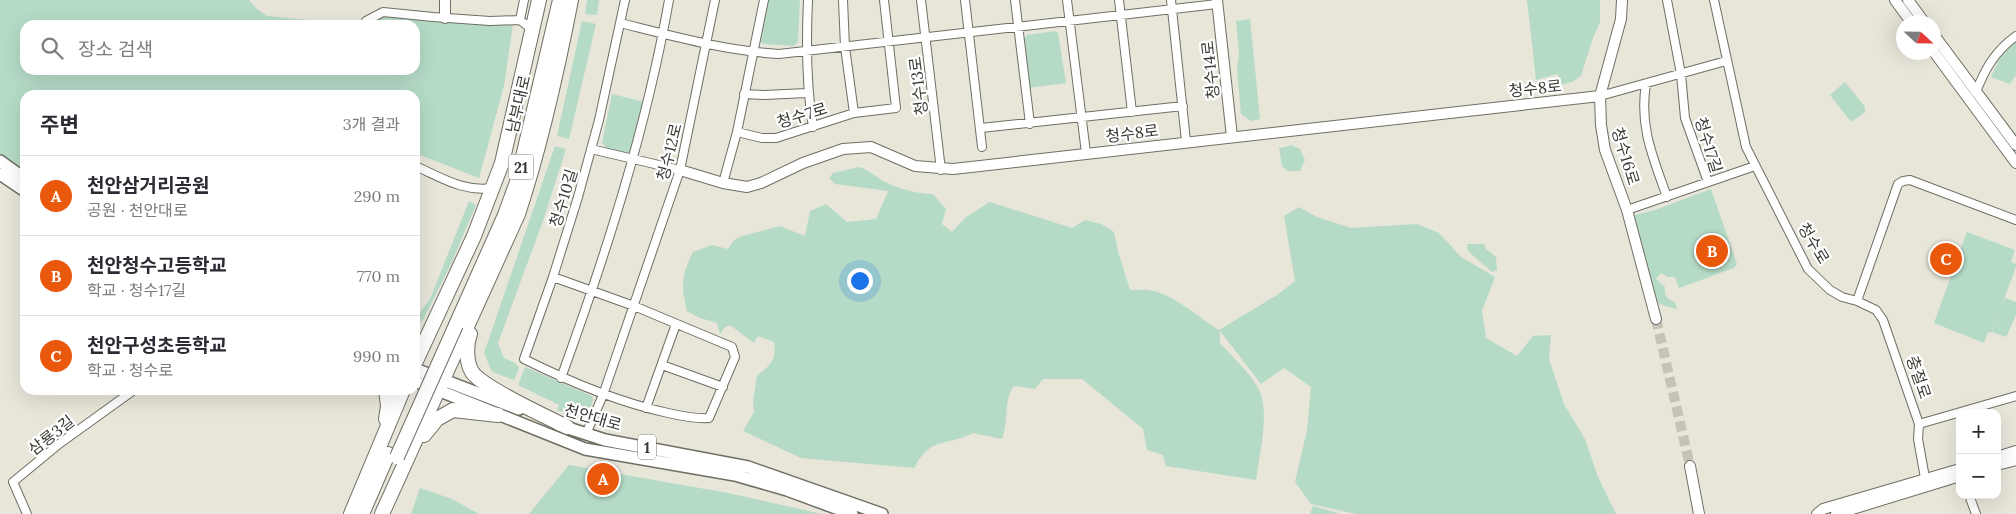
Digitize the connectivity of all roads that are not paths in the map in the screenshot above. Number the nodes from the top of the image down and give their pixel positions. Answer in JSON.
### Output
{"nodes":[{"id":1,"x":445,"y":0,"type":"edge"},
{"id":2,"x":524,"y":0,"type":"edge"},
{"id":3,"x":539,"y":0,"type":"edge"},
{"id":4,"x":550,"y":0,"type":"edge"},
{"id":5,"x":560,"y":0,"type":"edge"},
{"id":6,"x":571,"y":0,"type":"edge"},
{"id":7,"x":625,"y":0,"type":"edge"},
{"id":8,"x":669,"y":0,"type":"edge"},
{"id":9,"x":715,"y":0,"type":"edge"},
{"id":10,"x":764,"y":0,"type":"edge"},
{"id":11,"x":808,"y":0,"type":"edge"},
{"id":12,"x":843,"y":0,"type":"edge"},
{"id":13,"x":884,"y":0,"type":"edge"},
{"id":14,"x":921,"y":0,"type":"edge"},
{"id":15,"x":965,"y":0,"type":"edge"},
{"id":16,"x":1015,"y":0,"type":"edge"},
{"id":17,"x":1067,"y":0,"type":"edge"},
{"id":18,"x":1119,"y":0,"type":"edge"},
{"id":19,"x":1171,"y":0,"type":"edge"},
{"id":20,"x":1622,"y":0,"type":"edge"},
{"id":21,"x":1667,"y":0,"type":"edge"},
{"id":22,"x":1714,"y":0,"type":"edge"},
{"id":23,"x":1895,"y":0,"type":"edge"},
{"id":24,"x":1908,"y":0,"type":"edge"},
{"id":25,"x":1217,"y":2,"type":"edge"},
{"id":26,"x":1173,"y":10,"type":"junction"},
{"id":27,"x":1906,"y":15,"type":"edge"},
{"id":28,"x":1919,"y":15,"type":"edge"},
{"id":29,"x":1120,"y":16,"type":"junction"},
{"id":30,"x":445,"y":18,"type":"junction"},
{"id":31,"x":368,"y":20,"type":"edge"},
{"id":32,"x":520,"y":20,"type":"junction"},
{"id":33,"x":1069,"y":22,"type":"junction"},
{"id":34,"x":620,"y":23,"type":"junction"},
{"id":35,"x":1018,"y":27,"type":"junction"},
{"id":36,"x":533,"y":30,"type":"junction"},
{"id":37,"x":968,"y":32,"type":"junction"},
{"id":38,"x":663,"y":34,"type":"junction"},
{"id":39,"x":2016,"y":36,"type":"edge"},
{"id":40,"x":926,"y":37,"type":"junction"},
{"id":41,"x":888,"y":42,"type":"junction"},
{"id":42,"x":707,"y":43,"type":"junction"},
{"id":43,"x":1941,"y":44,"type":"edge"},
{"id":44,"x":845,"y":47,"type":"junction"},
{"id":45,"x":754,"y":52,"type":"junction"},
{"id":46,"x":806,"y":52,"type":"junction"},
{"id":47,"x":1940,"y":60,"type":"edge"},
{"id":48,"x":1726,"y":61,"type":"junction"},
{"id":49,"x":1681,"y":74,"type":"junction"},
{"id":50,"x":1646,"y":84,"type":"junction"},
{"id":51,"x":1976,"y":92,"type":"junction"},
{"id":52,"x":807,"y":93,"type":"junction"},
{"id":53,"x":744,"y":94,"type":"junction"},
{"id":54,"x":1600,"y":96,"type":"junction"},
{"id":55,"x":1183,"y":106,"type":"junction"},
{"id":56,"x":1132,"y":112,"type":"junction"},
{"id":57,"x":854,"y":113,"type":"junction"},
{"id":58,"x":1082,"y":118,"type":"junction"},
{"id":59,"x":1030,"y":124,"type":"junction"},
{"id":60,"x":813,"y":127,"type":"junction"},
{"id":61,"x":981,"y":128,"type":"junction"},
{"id":62,"x":737,"y":132,"type":"junction"},
{"id":63,"x":1232,"y":138,"type":"junction"},
{"id":64,"x":1186,"y":142,"type":"junction"},
{"id":65,"x":2016,"y":145,"type":"edge"},
{"id":66,"x":982,"y":147,"type":"dead end"},
{"id":67,"x":591,"y":149,"type":"junction"},
{"id":68,"x":1086,"y":153,"type":"junction"},
{"id":69,"x":634,"y":160,"type":"junction"},
{"id":70,"x":0,"y":161,"type":"edge"},
{"id":71,"x":2016,"y":164,"type":"edge"},
{"id":72,"x":1755,"y":166,"type":"junction"},
{"id":73,"x":420,"y":168,"type":"edge"},
{"id":74,"x":680,"y":170,"type":"junction"},
{"id":75,"x":941,"y":170,"type":"junction"},
{"id":76,"x":0,"y":174,"type":"edge"},
{"id":77,"x":20,"y":175,"type":"edge"},
{"id":78,"x":1708,"y":182,"type":"junction"},
{"id":79,"x":723,"y":183,"type":"junction"},
{"id":80,"x":20,"y":188,"type":"edge"},
{"id":81,"x":492,"y":188,"type":"junction"},
{"id":82,"x":1667,"y":197,"type":"junction"},
{"id":83,"x":1627,"y":210,"type":"junction"},
{"id":84,"x":2016,"y":220,"type":"edge"},
{"id":85,"x":489,"y":277,"type":"junction"},
{"id":86,"x":553,"y":277,"type":"junction"},
{"id":87,"x":452,"y":284,"type":"junction"},
{"id":88,"x":593,"y":292,"type":"junction"},
{"id":89,"x":1857,"y":301,"type":"junction"},
{"id":90,"x":634,"y":306,"type":"junction"},
{"id":91,"x":1656,"y":319,"type":"tunnel mouth"},
{"id":92,"x":451,"y":324,"type":"junction"},
{"id":93,"x":676,"y":324,"type":"junction"},
{"id":94,"x":420,"y":333,"type":"edge"},
{"id":95,"x":420,"y":358,"type":"edge"},
{"id":96,"x":662,"y":365,"type":"junction"},
{"id":97,"x":420,"y":371,"type":"edge"},
{"id":98,"x":562,"y":378,"type":"junction"},
{"id":99,"x":420,"y":382,"type":"edge"},
{"id":100,"x":441,"y":386,"type":"junction"},
{"id":101,"x":723,"y":387,"type":"junction"},
{"id":102,"x":420,"y":393,"type":"edge"},
{"id":103,"x":603,"y":394,"type":"junction"},
{"id":104,"x":127,"y":395,"type":"edge"},
{"id":105,"x":387,"y":395,"type":"edge"},
{"id":106,"x":402,"y":395,"type":"edge"},
{"id":107,"x":419,"y":395,"type":"edge"},
{"id":108,"x":2016,"y":396,"type":"edge"},
{"id":109,"x":646,"y":408,"type":"junction"},
{"id":110,"x":498,"y":415,"type":"junction"},
{"id":111,"x":1919,"y":424,"type":"junction"},
{"id":112,"x":567,"y":427,"type":"junction"},
{"id":113,"x":586,"y":434,"type":"junction"},
{"id":114,"x":394,"y":451,"type":"junction"},
{"id":115,"x":2016,"y":451,"type":"edge"},
{"id":116,"x":2001,"y":456,"type":"edge"},
{"id":117,"x":2016,"y":460,"type":"edge"},
{"id":118,"x":2001,"y":464,"type":"edge"},
{"id":119,"x":1690,"y":466,"type":"tunnel mouth"},
{"id":120,"x":1956,"y":469,"type":"edge"},
{"id":121,"x":1956,"y":477,"type":"edge"},
{"id":122,"x":1925,"y":478,"type":"junction"},
{"id":123,"x":1970,"y":499,"type":"edge"},
{"id":124,"x":1854,"y":511,"type":"edge"},
{"id":125,"x":27,"y":514,"type":"edge"},
{"id":126,"x":351,"y":514,"type":"edge"},
{"id":127,"x":362,"y":514,"type":"edge"},
{"id":128,"x":372,"y":514,"type":"edge"},
{"id":129,"x":382,"y":514,"type":"edge"},
{"id":130,"x":852,"y":514,"type":"edge"},
{"id":131,"x":882,"y":514,"type":"edge"},
{"id":132,"x":1699,"y":514,"type":"edge"},
{"id":133,"x":1817,"y":514,"type":"edge"},
{"id":134,"x":1836,"y":514,"type":"edge"},
{"id":135,"x":1976,"y":514,"type":"edge"}],
"edges":[{"from":1,"to":30,"type":"street"},
{"from":2,"to":32,"type":"street"},
{"from":3,"to":36,"type":"highway"},
{"from":4,"to":92,"type":"highway","name":"남부대로","number":"21"},
{"from":5,"to":92,"type":"highway","name":"남부대로","number":"21"},
{"from":6,"to":85,"type":"highway"},
{"from":7,"to":34,"type":"street","name":"청수10길"},
{"from":8,"to":38,"type":"street"},
{"from":9,"to":42,"type":"street","name":"청수12로"},
{"from":10,"to":45,"type":"street"},
{"from":11,"to":46,"type":"street","name":"청수7로"},
{"from":12,"to":44,"type":"street"},
{"from":13,"to":41,"type":"street"},
{"from":14,"to":40,"type":"street","name":"청수13로"},
{"from":15,"to":37,"type":"street"},
{"from":16,"to":35,"type":"street"},
{"from":17,"to":33,"type":"street"},
{"from":18,"to":29,"type":"street"},
{"from":19,"to":26,"type":"street"},
{"from":20,"to":54,"type":"street","name":"청수16로"},
{"from":21,"to":49,"type":"street","name":"청수17길"},
{"from":22,"to":48,"type":"street","name":"청수로"},
{"from":23,"to":27,"type":"street"},
{"from":24,"to":28,"type":"street"},
{"from":25,"to":26,"type":"street"},
{"from":25,"to":63,"type":"street","name":"청수14로"},
{"from":26,"to":29,"type":"street"},
{"from":26,"to":55,"type":"street"},
{"from":29,"to":33,"type":"street"},
{"from":29,"to":56,"type":"street"},
{"from":30,"to":31,"type":"street"},
{"from":30,"to":32,"type":"street"},
{"from":32,"to":36,"type":"street"},
{"from":33,"to":35,"type":"street"},
{"from":33,"to":58,"type":"street"},
{"from":34,"to":38,"type":"street"},
{"from":34,"to":67,"type":"street","name":"청수10길"},
{"from":35,"to":37,"type":"street"},
{"from":35,"to":59,"type":"street"},
{"from":36,"to":81,"type":"highway"},
{"from":37,"to":40,"type":"street"},
{"from":37,"to":61,"type":"street"},
{"from":38,"to":42,"type":"street"},
{"from":38,"to":69,"type":"street"},
{"from":39,"to":51,"type":"street"},
{"from":40,"to":41,"type":"street"},
{"from":40,"to":75,"type":"street","name":"청수13로"},
{"from":41,"to":44,"type":"street"},
{"from":41,"to":57,"type":"street","name":"청수7로"},
{"from":42,"to":45,"type":"street"},
{"from":42,"to":74,"type":"street","name":"청수12로"},
{"from":43,"to":51,"type":"street"},
{"from":44,"to":46,"type":"street"},
{"from":44,"to":57,"type":"street"},
{"from":45,"to":46,"type":"street"},
{"from":45,"to":53,"type":"street"},
{"from":46,"to":52,"type":"street","name":"청수7로"},
{"from":47,"to":71,"type":"street"},
{"from":48,"to":49,"type":"street"},
{"from":48,"to":72,"type":"street","name":"청수로"},
{"from":49,"to":50,"type":"street"},
{"from":49,"to":78,"type":"street","name":"청수17길"},
{"from":50,"to":54,"type":"street"},
{"from":50,"to":82,"type":"street"},
{"from":51,"to":65,"type":"street"},
{"from":52,"to":53,"type":"street","name":"청수7로"},
{"from":52,"to":60,"type":"street"},
{"from":53,"to":62,"type":"street"},
{"from":54,"to":63,"type":"street","name":"청수8로"},
{"from":54,"to":83,"type":"street","name":"청수16로"},
{"from":55,"to":56,"type":"street"},
{"from":55,"to":64,"type":"street"},
{"from":56,"to":58,"type":"street"},
{"from":57,"to":60,"type":"street","name":"청수7로"},
{"from":58,"to":59,"type":"street"},
{"from":58,"to":68,"type":"street"},
{"from":59,"to":61,"type":"street"},
{"from":60,"to":62,"type":"street","name":"청수7로"},
{"from":61,"to":66,"type":"street"},
{"from":62,"to":79,"type":"street"},
{"from":63,"to":64,"type":"street","name":"청수8로"},
{"from":64,"to":68,"type":"street","name":"청수8로"},
{"from":67,"to":69,"type":"street"},
{"from":67,"to":86,"type":"street","name":"청수10길"},
{"from":68,"to":75,"type":"street","name":"청수8로"},
{"from":69,"to":74,"type":"street"},
{"from":69,"to":88,"type":"street"},
{"from":70,"to":77,"type":"main road"},
{"from":72,"to":78,"type":"street"},
{"from":72,"to":89,"type":"street","name":"청수로"},
{"from":73,"to":81,"type":"street"},
{"from":74,"to":79,"type":"street","name":"청수8로"},
{"from":74,"to":90,"type":"street","name":"청수12로"},
{"from":75,"to":79,"type":"street","name":"청수8로"},
{"from":76,"to":80,"type":"main road"},
{"from":78,"to":82,"type":"street","name":"청수17길"},
{"from":81,"to":87,"type":"highway"},
{"from":82,"to":83,"type":"street","name":"청수17길"},
{"from":83,"to":91,"type":"street","name":"청수16로"},
{"from":84,"to":89,"type":"street"},
{"from":85,"to":92,"type":"highway"},
{"from":85,"to":112,"type":"highway"},
{"from":86,"to":88,"type":"street"},
{"from":86,"to":98,"type":"street","name":"청수10길"},
{"from":87,"to":92,"type":"highway"},
{"from":87,"to":94,"type":"highway"},
{"from":88,"to":90,"type":"street"},
{"from":88,"to":98,"type":"street"},
{"from":89,"to":111,"type":"street","name":"충절로"},
{"from":90,"to":93,"type":"street"},
{"from":90,"to":103,"type":"street","name":"청수12로"},
{"from":92,"to":95,"type":"highway"},
{"from":92,"to":100,"type":"highway"},
{"from":92,"to":102,"type":"highway","number":"21"},
{"from":93,"to":96,"type":"street"},
{"from":93,"to":101,"type":"street"},
{"from":96,"to":101,"type":"street"},
{"from":96,"to":109,"type":"street"},
{"from":97,"to":100,"type":"main road","name":"천안대로","number":"1"},
{"from":98,"to":103,"type":"street","name":"청수10길"},
{"from":99,"to":100,"type":"main road","name":"천안대로","number":"1"},
{"from":100,"to":110,"type":"main road","name":"천안대로","number":"1"},
{"from":100,"to":112,"type":"main road","name":"천안대로","number":"1"},
{"from":100,"to":114,"type":"highway"},
{"from":101,"to":109,"type":"street"},
{"from":103,"to":109,"type":"street","name":"청수10길"},
{"from":103,"to":113,"type":"street","name":"청수12로"},
{"from":104,"to":125,"type":"street","name":"삼룡3길"},
{"from":105,"to":114,"type":"highway"},
{"from":106,"to":114,"type":"highway"},
{"from":107,"to":114,"type":"highway","number":"21"},
{"from":108,"to":111,"type":"street"},
{"from":110,"to":114,"type":"highway"},
{"from":110,"to":130,"type":"main road","name":"천안대로","number":"1"},
{"from":111,"to":122,"type":"street","name":"충절로"},
{"from":112,"to":113,"type":"main road","name":"천안대로","number":"1"},
{"from":113,"to":131,"type":"main road","name":"천안대로","number":"1"},
{"from":114,"to":126,"type":"highway"},
{"from":114,"to":127,"type":"highway","number":"21"},
{"from":114,"to":128,"type":"highway","number":"21"},
{"from":114,"to":129,"type":"highway"},
{"from":115,"to":116,"type":"street"},
{"from":117,"to":118,"type":"street"},
{"from":119,"to":132,"type":"street"},
{"from":120,"to":122,"type":"street"},
{"from":121,"to":124,"type":"street"},
{"from":122,"to":133,"type":"street"},
{"from":123,"to":135,"type":"street"},
{"from":124,"to":134,"type":"street"}]}
